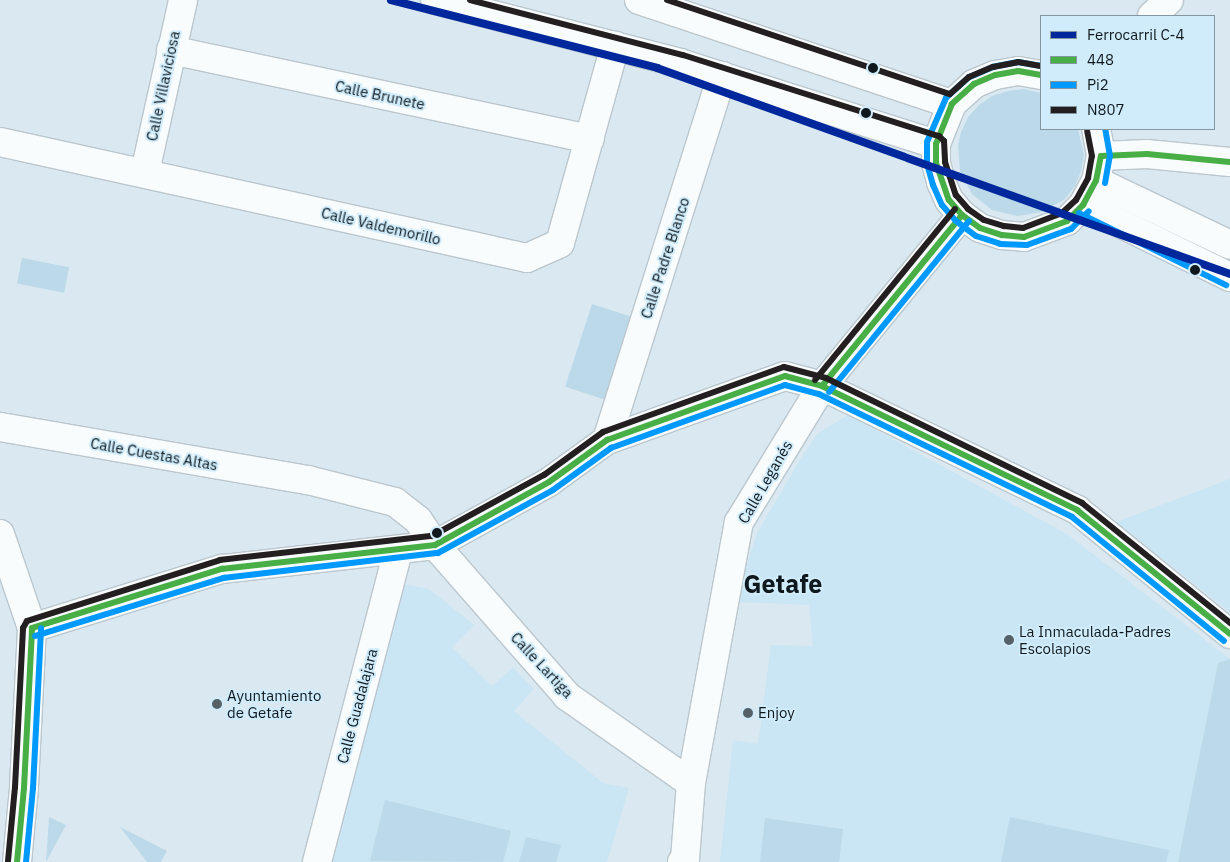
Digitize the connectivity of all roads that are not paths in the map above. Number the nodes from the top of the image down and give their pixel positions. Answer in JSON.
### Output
{"nodes":[{"id":1,"x":183,"y":0,"type":"edge"},
{"id":2,"x":435,"y":0,"type":"edge"},
{"id":3,"x":639,"y":0,"type":"edge"},
{"id":4,"x":1169,"y":0,"type":"edge"},
{"id":5,"x":1153,"y":15,"type":"edge"},
{"id":6,"x":615,"y":46,"type":"junction"},
{"id":7,"x":170,"y":50,"type":"junction"},
{"id":8,"x":1040,"y":75,"type":"edge"},
{"id":9,"x":722,"y":76,"type":"junction"},
{"id":10,"x":952,"y":104,"type":"junction"},
{"id":11,"x":1096,"y":130,"type":"edge"},
{"id":12,"x":590,"y":139,"type":"junction"},
{"id":13,"x":0,"y":142,"type":"edge"},
{"id":14,"x":936,"y":144,"type":"junction"},
{"id":15,"x":1230,"y":162,"type":"edge"},
{"id":16,"x":1098,"y":168,"type":"junction"},
{"id":17,"x":145,"y":172,"type":"junction"},
{"id":18,"x":1083,"y":205,"type":"junction"},
{"id":19,"x":962,"y":215,"type":"junction"},
{"id":20,"x":1230,"y":245,"type":"edge"},
{"id":21,"x":1230,"y":277,"type":"edge"},
{"id":22,"x":822,"y":386,"type":"junction"},
{"id":23,"x":0,"y":427,"type":"edge"},
{"id":24,"x":607,"y":440,"type":"junction"},
{"id":25,"x":0,"y":534,"type":"edge"},
{"id":26,"x":435,"y":545,"type":"junction"},
{"id":27,"x":398,"y":550,"type":"junction"},
{"id":28,"x":32,"y":628,"type":"junction"},
{"id":29,"x":1230,"y":634,"type":"edge"},
{"id":30,"x":692,"y":783,"type":"junction"},
{"id":31,"x":684,"y":861,"type":"edge"},
{"id":32,"x":17,"y":862,"type":"edge"},
{"id":33,"x":317,"y":862,"type":"edge"}],
"edges":[{"from":1,"to":7,"type":"street","name":"Calle Villaviciosa"},
{"from":2,"to":6,"type":"street"},
{"from":3,"to":10,"type":"street"},
{"from":4,"to":5,"type":"street"},
{"from":6,"to":9,"type":"street"},
{"from":6,"to":12,"type":"street","name":"Calle Valdemorillo"},
{"from":7,"to":12,"type":"street","name":"Calle Brunete"},
{"from":7,"to":17,"type":"street","name":"Calle Villaviciosa"},
{"from":8,"to":10,"type":"street"},
{"from":9,"to":14,"type":"street"},
{"from":9,"to":24,"type":"street","name":"Calle Padre Blanco"},
{"from":10,"to":14,"type":"street"},
{"from":11,"to":16,"type":"street"},
{"from":12,"to":17,"type":"street","name":"Calle Valdemorillo"},
{"from":13,"to":17,"type":"street","name":"Calle Valdemorillo"},
{"from":14,"to":19,"type":"street"},
{"from":15,"to":16,"type":"street"},
{"from":16,"to":18,"type":"street"},
{"from":16,"to":20,"type":"street"},
{"from":18,"to":19,"type":"street"},
{"from":18,"to":21,"type":"street"},
{"from":19,"to":22,"type":"street","name":"Calle Leganés"},
{"from":22,"to":24,"type":"street"},
{"from":22,"to":29,"type":"street"},
{"from":22,"to":30,"type":"street","name":"Calle Leganés"},
{"from":23,"to":26,"type":"street","name":"Calle Cuestas Altas"},
{"from":24,"to":26,"type":"street"},
{"from":25,"to":28,"type":"street"},
{"from":26,"to":27,"type":"street"},
{"from":26,"to":30,"type":"street","name":"Calle Lartiga"},
{"from":27,"to":28,"type":"street"},
{"from":27,"to":33,"type":"street","name":"Calle Guadalajara"},
{"from":28,"to":32,"type":"street"},
{"from":30,"to":31,"type":"street","name":"Calle Leganés"}]}
